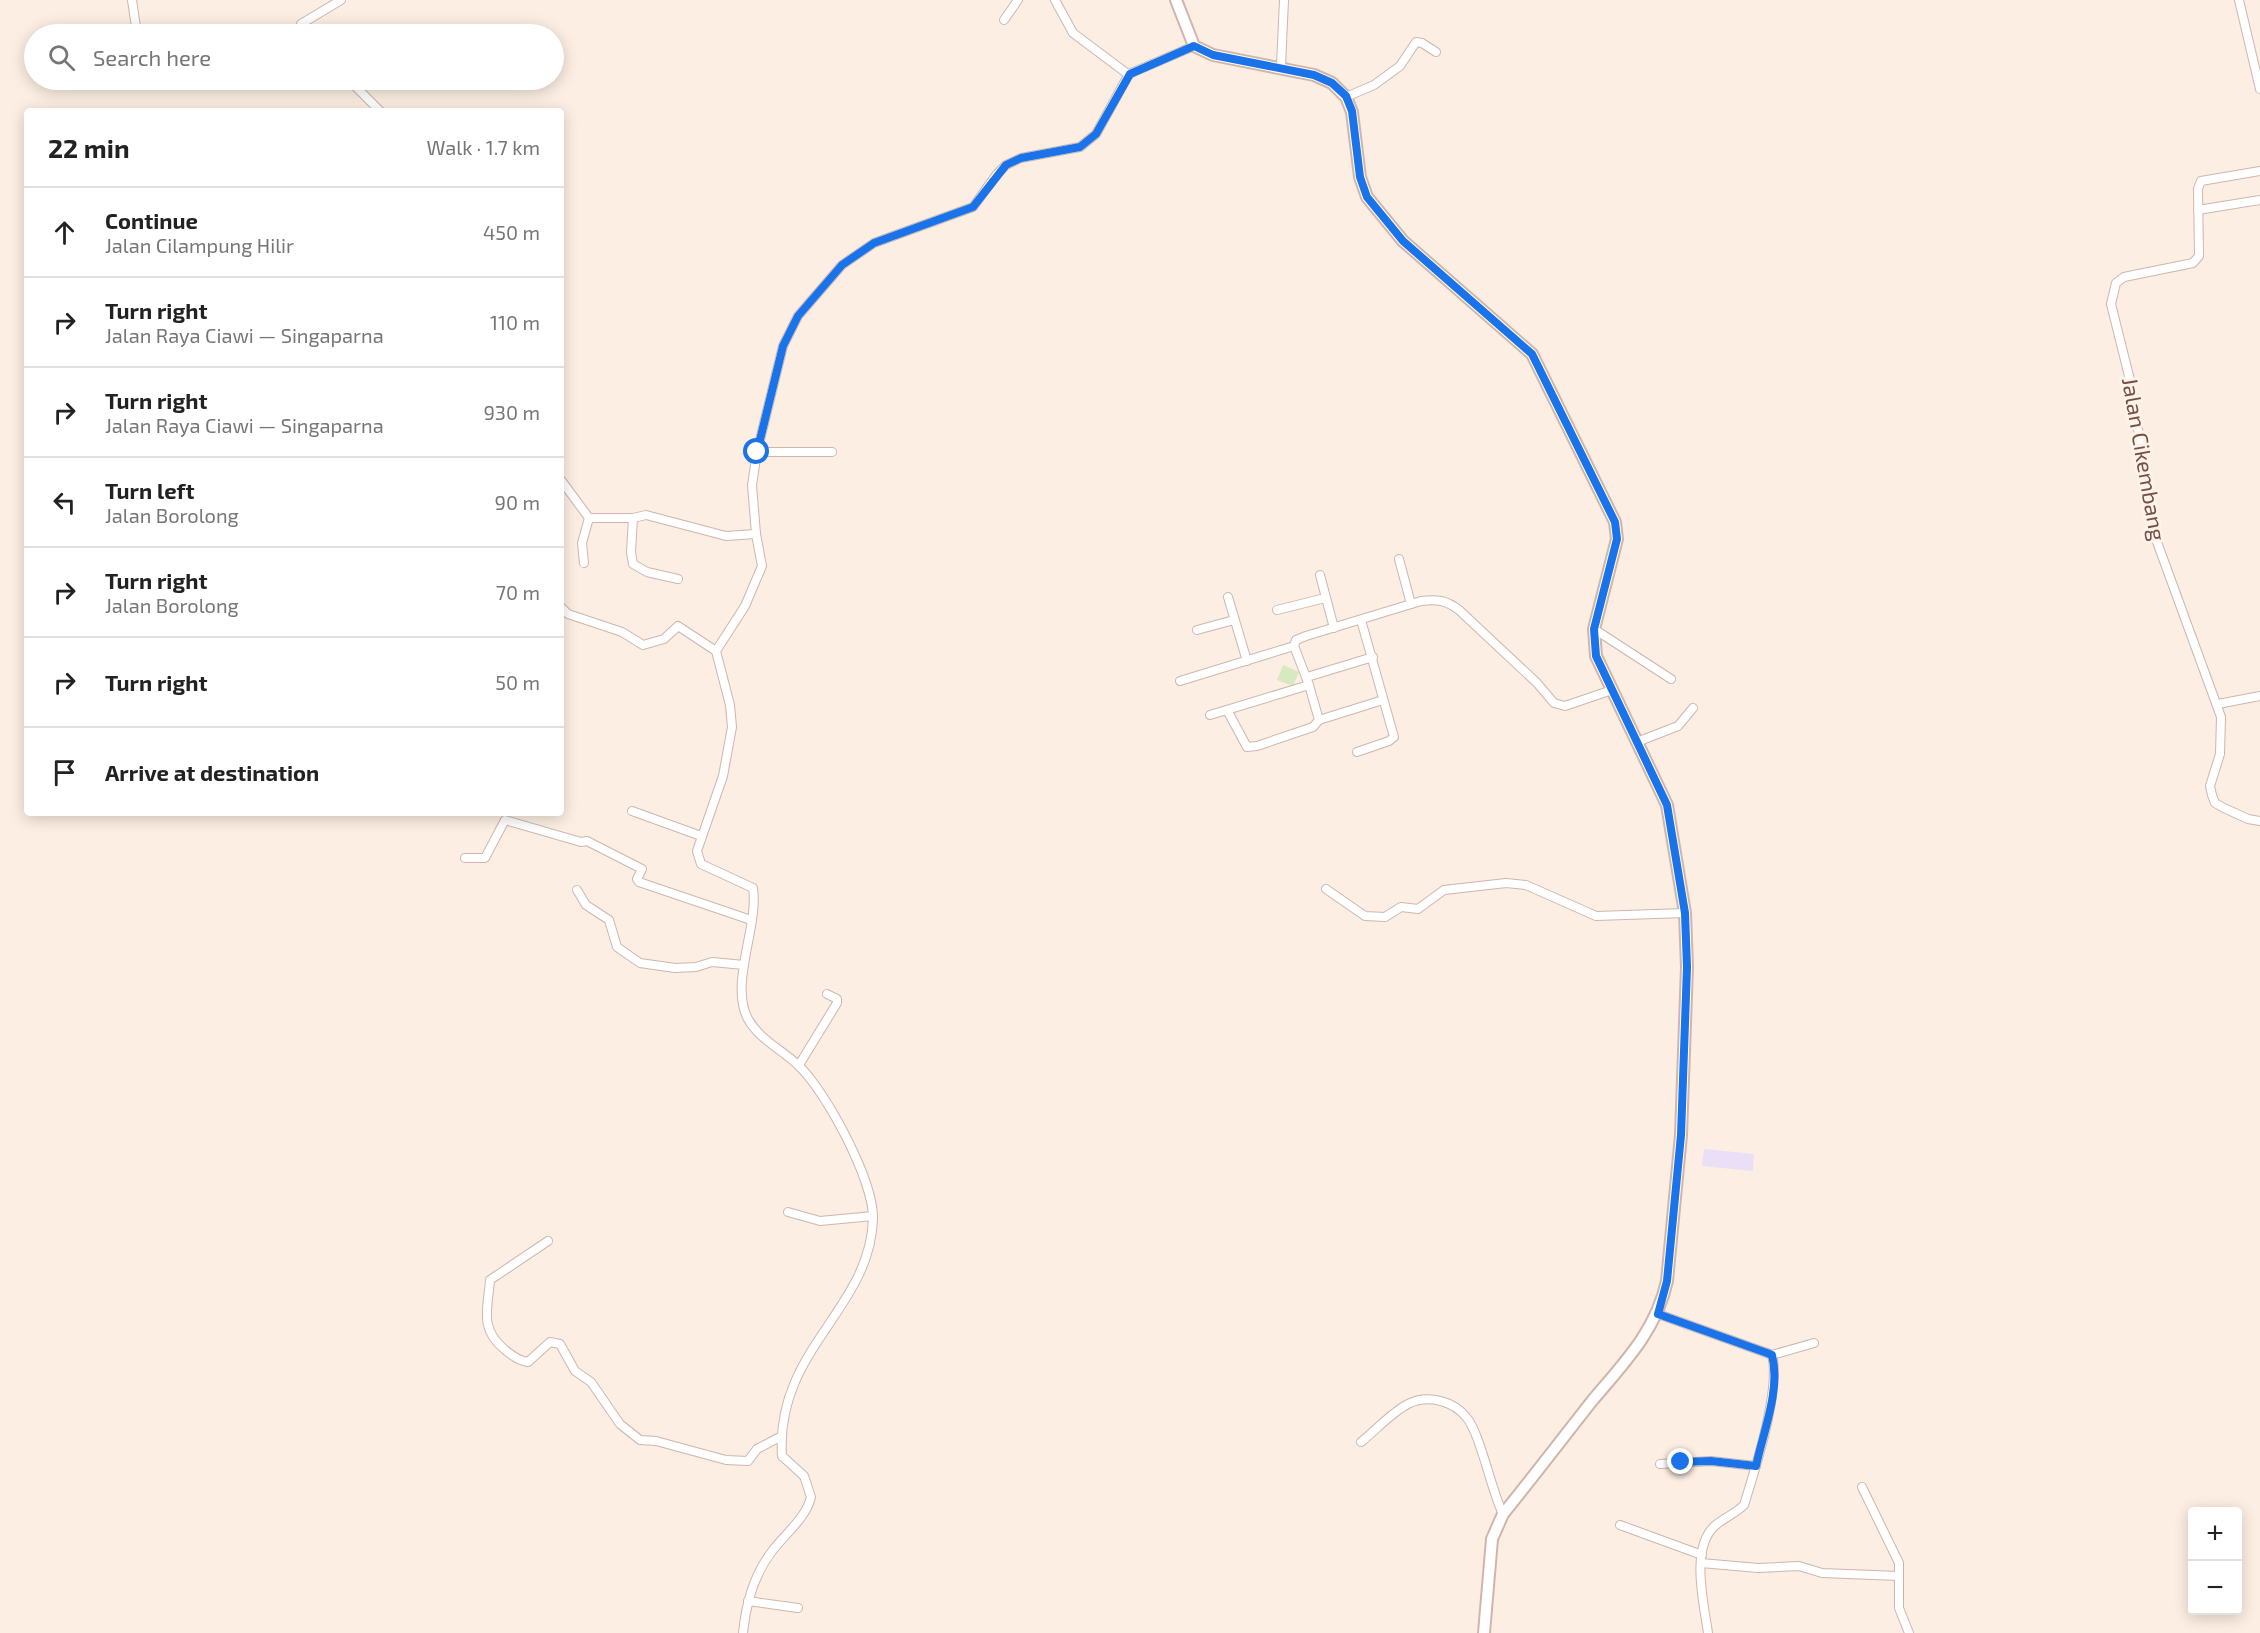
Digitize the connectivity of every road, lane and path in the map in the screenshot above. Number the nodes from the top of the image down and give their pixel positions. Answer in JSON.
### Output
{"nodes":[{"id":1,"x":132,"y":0,"type":"edge"},
{"id":2,"x":341,"y":0,"type":"edge"},
{"id":3,"x":1018,"y":0,"type":"edge"},
{"id":4,"x":1054,"y":0,"type":"edge"},
{"id":5,"x":1176,"y":0,"type":"edge"},
{"id":6,"x":1284,"y":0,"type":"edge"},
{"id":7,"x":2239,"y":0,"type":"edge"},
{"id":8,"x":1004,"y":20,"type":"dead end"},
{"id":9,"x":136,"y":24,"type":"edge"},
{"id":10,"x":301,"y":24,"type":"edge"},
{"id":11,"x":1194,"y":46,"type":"junction"},
{"id":12,"x":1436,"y":52,"type":"dead end"},
{"id":13,"x":1281,"y":66,"type":"junction"},
{"id":14,"x":1129,"y":75,"type":"junction"},
{"id":15,"x":2260,"y":89,"type":"edge"},
{"id":16,"x":359,"y":90,"type":"edge"},
{"id":17,"x":1346,"y":96,"type":"junction"},
{"id":18,"x":377,"y":108,"type":"edge"},
{"id":19,"x":2260,"y":171,"type":"edge"},
{"id":20,"x":2260,"y":200,"type":"edge"},
{"id":21,"x":2198,"y":210,"type":"junction"},
{"id":22,"x":757,"y":452,"type":"junction"},
{"id":23,"x":832,"y":452,"type":"dead end"},
{"id":24,"x":564,"y":484,"type":"edge"},
{"id":25,"x":589,"y":518,"type":"junction"},
{"id":26,"x":633,"y":518,"type":"junction"},
{"id":27,"x":756,"y":534,"type":"junction"},
{"id":28,"x":1399,"y":560,"type":"dead end"},
{"id":29,"x":584,"y":563,"type":"dead end"},
{"id":30,"x":1320,"y":575,"type":"dead end"},
{"id":31,"x":678,"y":579,"type":"dead end"},
{"id":32,"x":1228,"y":597,"type":"dead end"},
{"id":33,"x":1325,"y":598,"type":"junction"},
{"id":34,"x":1411,"y":604,"type":"junction"},
{"id":35,"x":564,"y":610,"type":"edge"},
{"id":36,"x":1277,"y":610,"type":"dead end"},
{"id":37,"x":1234,"y":620,"type":"junction"},
{"id":38,"x":1361,"y":620,"type":"junction"},
{"id":39,"x":1334,"y":628,"type":"junction"},
{"id":40,"x":1594,"y":629,"type":"junction"},
{"id":41,"x":1197,"y":630,"type":"dead end"},
{"id":42,"x":1294,"y":646,"type":"junction"},
{"id":43,"x":716,"y":651,"type":"junction"},
{"id":44,"x":1373,"y":657,"type":"junction"},
{"id":45,"x":1247,"y":661,"type":"junction"},
{"id":46,"x":1671,"y":679,"type":"dead end"},
{"id":47,"x":1180,"y":681,"type":"dead end"},
{"id":48,"x":1308,"y":681,"type":"junction"},
{"id":49,"x":1612,"y":690,"type":"junction"},
{"id":50,"x":2260,"y":696,"type":"edge"},
{"id":51,"x":1383,"y":700,"type":"junction"},
{"id":52,"x":2217,"y":704,"type":"junction"},
{"id":53,"x":1693,"y":708,"type":"dead end"},
{"id":54,"x":1227,"y":710,"type":"junction"},
{"id":55,"x":1210,"y":715,"type":"dead end"},
{"id":56,"x":1319,"y":720,"type":"junction"},
{"id":57,"x":1637,"y":742,"type":"junction"},
{"id":58,"x":1357,"y":752,"type":"dead end"},
{"id":59,"x":632,"y":811,"type":"dead end"},
{"id":60,"x":2260,"y":821,"type":"edge"},
{"id":61,"x":702,"y":837,"type":"junction"},
{"id":62,"x":465,"y":858,"type":"dead end"},
{"id":63,"x":1326,"y":889,"type":"dead end"},
{"id":64,"x":577,"y":890,"type":"dead end"},
{"id":65,"x":1685,"y":913,"type":"junction"},
{"id":66,"x":751,"y":920,"type":"junction"},
{"id":67,"x":744,"y":965,"type":"junction"},
{"id":68,"x":827,"y":994,"type":"dead end"},
{"id":69,"x":799,"y":1065,"type":"junction"},
{"id":70,"x":788,"y":1212,"type":"dead end"},
{"id":71,"x":873,"y":1216,"type":"junction"},
{"id":72,"x":548,"y":1241,"type":"dead end"},
{"id":73,"x":1658,"y":1314,"type":"junction"},
{"id":74,"x":1814,"y":1344,"type":"dead end"},
{"id":75,"x":1772,"y":1355,"type":"junction"},
{"id":76,"x":780,"y":1437,"type":"junction"},
{"id":77,"x":1361,"y":1442,"type":"dead end"},
{"id":78,"x":1660,"y":1464,"type":"dead end"},
{"id":79,"x":1756,"y":1466,"type":"junction"},
{"id":80,"x":1862,"y":1487,"type":"dead end"},
{"id":81,"x":1503,"y":1514,"type":"junction"},
{"id":82,"x":1620,"y":1525,"type":"dead end"},
{"id":83,"x":1701,"y":1559,"type":"junction"},
{"id":84,"x":1899,"y":1575,"type":"junction"},
{"id":85,"x":748,"y":1601,"type":"junction"},
{"id":86,"x":798,"y":1608,"type":"dead end"},
{"id":87,"x":743,"y":1633,"type":"edge"},
{"id":88,"x":1484,"y":1633,"type":"edge"},
{"id":89,"x":1708,"y":1633,"type":"edge"},
{"id":90,"x":1909,"y":1633,"type":"edge"}],
"edges":[{"from":1,"to":9,"type":"street"},
{"from":2,"to":10,"type":"street"},
{"from":3,"to":8,"type":"street"},
{"from":4,"to":14,"type":"street"},
{"from":5,"to":11,"type":"main road"},
{"from":6,"to":13,"type":"street"},
{"from":7,"to":15,"type":"street"},
{"from":11,"to":13,"type":"main road"},
{"from":11,"to":14,"type":"street"},
{"from":12,"to":17,"type":"street"},
{"from":13,"to":17,"type":"main road"},
{"from":14,"to":22,"type":"street"},
{"from":16,"to":18,"type":"street"},
{"from":17,"to":40,"type":"main road"},
{"from":19,"to":21,"type":"street","name":"Jalan Cikembang"},
{"from":20,"to":21,"type":"street"},
{"from":21,"to":52,"type":"street","name":"Jalan Cikembang"},
{"from":22,"to":23,"type":"street"},
{"from":22,"to":27,"type":"street"},
{"from":24,"to":25,"type":"street"},
{"from":25,"to":26,"type":"street"},
{"from":25,"to":29,"type":"street"},
{"from":26,"to":27,"type":"street"},
{"from":26,"to":31,"type":"street"},
{"from":27,"to":43,"type":"street"},
{"from":28,"to":34,"type":"street"},
{"from":30,"to":33,"type":"street"},
{"from":32,"to":37,"type":"street"},
{"from":33,"to":36,"type":"street"},
{"from":33,"to":39,"type":"street"},
{"from":34,"to":38,"type":"street"},
{"from":34,"to":49,"type":"street"},
{"from":35,"to":43,"type":"street"},
{"from":37,"to":41,"type":"street"},
{"from":37,"to":45,"type":"street"},
{"from":38,"to":39,"type":"street"},
{"from":38,"to":44,"type":"street"},
{"from":39,"to":42,"type":"street"},
{"from":40,"to":46,"type":"street"},
{"from":40,"to":49,"type":"main road"},
{"from":42,"to":45,"type":"street"},
{"from":42,"to":48,"type":"street"},
{"from":43,"to":61,"type":"street"},
{"from":44,"to":48,"type":"street"},
{"from":44,"to":51,"type":"street"},
{"from":45,"to":47,"type":"street"},
{"from":48,"to":54,"type":"street"},
{"from":48,"to":56,"type":"street"},
{"from":49,"to":57,"type":"main road"},
{"from":50,"to":52,"type":"street"},
{"from":51,"to":56,"type":"street"},
{"from":51,"to":58,"type":"street"},
{"from":52,"to":60,"type":"street","name":"Jalan Cikembang"},
{"from":53,"to":57,"type":"street"},
{"from":54,"to":55,"type":"street"},
{"from":54,"to":56,"type":"street"},
{"from":57,"to":65,"type":"main road"},
{"from":59,"to":61,"type":"street"},
{"from":61,"to":66,"type":"street"},
{"from":62,"to":66,"type":"street"},
{"from":63,"to":65,"type":"street"},
{"from":64,"to":67,"type":"street"},
{"from":65,"to":73,"type":"main road"},
{"from":66,"to":67,"type":"street"},
{"from":67,"to":69,"type":"street"},
{"from":68,"to":69,"type":"street"},
{"from":69,"to":71,"type":"street"},
{"from":70,"to":71,"type":"street"},
{"from":71,"to":76,"type":"street"},
{"from":72,"to":76,"type":"street"},
{"from":73,"to":75,"type":"street"},
{"from":73,"to":81,"type":"main road"},
{"from":74,"to":75,"type":"street"},
{"from":75,"to":79,"type":"street"},
{"from":76,"to":85,"type":"street"},
{"from":77,"to":81,"type":"street"},
{"from":78,"to":79,"type":"street"},
{"from":79,"to":83,"type":"street"},
{"from":80,"to":84,"type":"street"},
{"from":81,"to":88,"type":"main road"},
{"from":82,"to":83,"type":"street"},
{"from":83,"to":84,"type":"street"},
{"from":83,"to":89,"type":"street"},
{"from":84,"to":90,"type":"street"},
{"from":85,"to":86,"type":"street"},
{"from":85,"to":87,"type":"street"}]}
